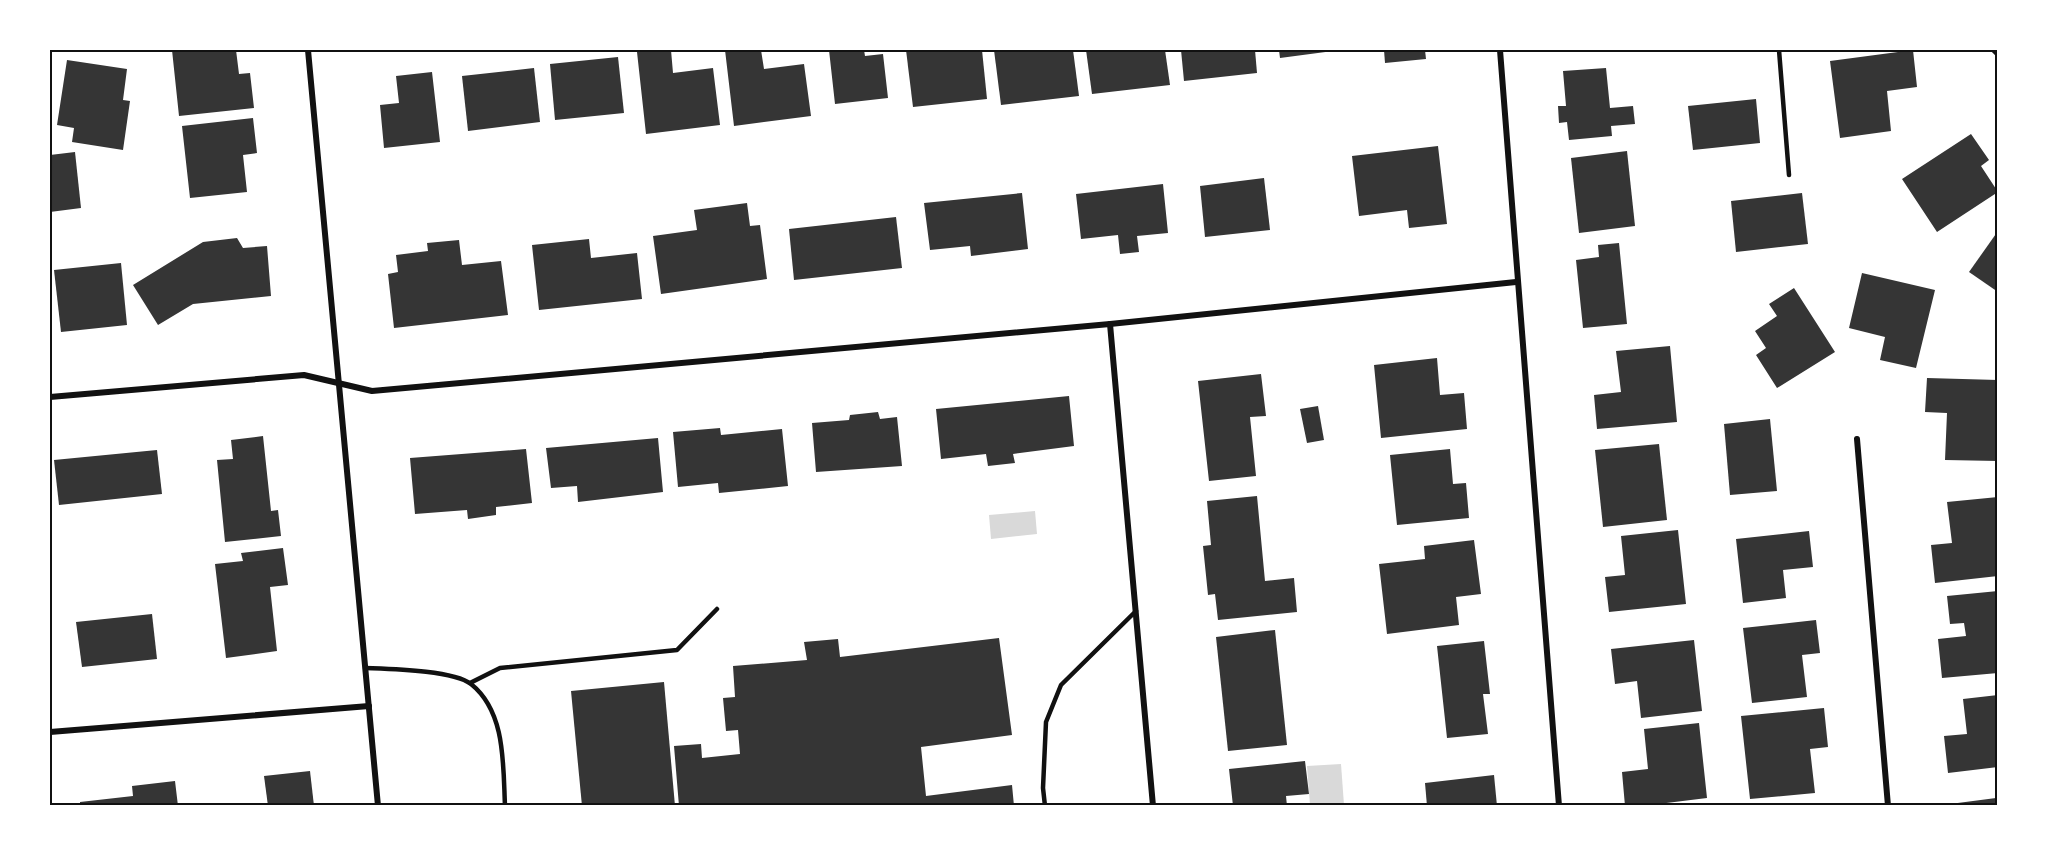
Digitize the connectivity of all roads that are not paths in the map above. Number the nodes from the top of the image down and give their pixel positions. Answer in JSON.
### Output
{"nodes":[{"id":1,"x":308,"y":50,"type":"edge"},
{"id":2,"x":1500,"y":50,"type":"edge"},
{"id":3,"x":1779,"y":50,"type":"edge"},
{"id":4,"x":1994,"y":50,"type":"edge"},
{"id":5,"x":1998,"y":54,"type":"edge"},
{"id":6,"x":1789,"y":175,"type":"dead end"},
{"id":7,"x":1516,"y":282,"type":"junction"},
{"id":8,"x":1110,"y":324,"type":"junction"},
{"id":9,"x":339,"y":383,"type":"junction"},
{"id":10,"x":50,"y":396,"type":"edge"},
{"id":11,"x":1857,"y":439,"type":"dead end"},
{"id":12,"x":717,"y":609,"type":"dead end"},
{"id":13,"x":1136,"y":611,"type":"junction"},
{"id":14,"x":365,"y":668,"type":"junction"},
{"id":15,"x":470,"y":683,"type":"junction"},
{"id":16,"x":369,"y":706,"type":"junction"},
{"id":17,"x":50,"y":732,"type":"edge"},
{"id":18,"x":378,"y":806,"type":"edge"},
{"id":19,"x":505,"y":806,"type":"edge"},
{"id":20,"x":1045,"y":806,"type":"edge"},
{"id":21,"x":1153,"y":806,"type":"edge"},
{"id":22,"x":1559,"y":806,"type":"edge"},
{"id":23,"x":1888,"y":806,"type":"edge"}],
"edges":[{"from":1,"to":9,"type":"street"},
{"from":2,"to":7,"type":"street"},
{"from":3,"to":6,"type":"lane"},
{"from":4,"to":5,"type":"street"},
{"from":7,"to":8,"type":"street"},
{"from":7,"to":22,"type":"street"},
{"from":8,"to":9,"type":"street"},
{"from":8,"to":13,"type":"street"},
{"from":9,"to":10,"type":"street"},
{"from":9,"to":14,"type":"street"},
{"from":11,"to":23,"type":"street"},
{"from":12,"to":15,"type":"lane"},
{"from":13,"to":20,"type":"lane"},
{"from":13,"to":21,"type":"street"},
{"from":14,"to":15,"type":"lane"},
{"from":14,"to":16,"type":"street"},
{"from":15,"to":19,"type":"lane"},
{"from":16,"to":17,"type":"street"},
{"from":16,"to":18,"type":"street"}]}
